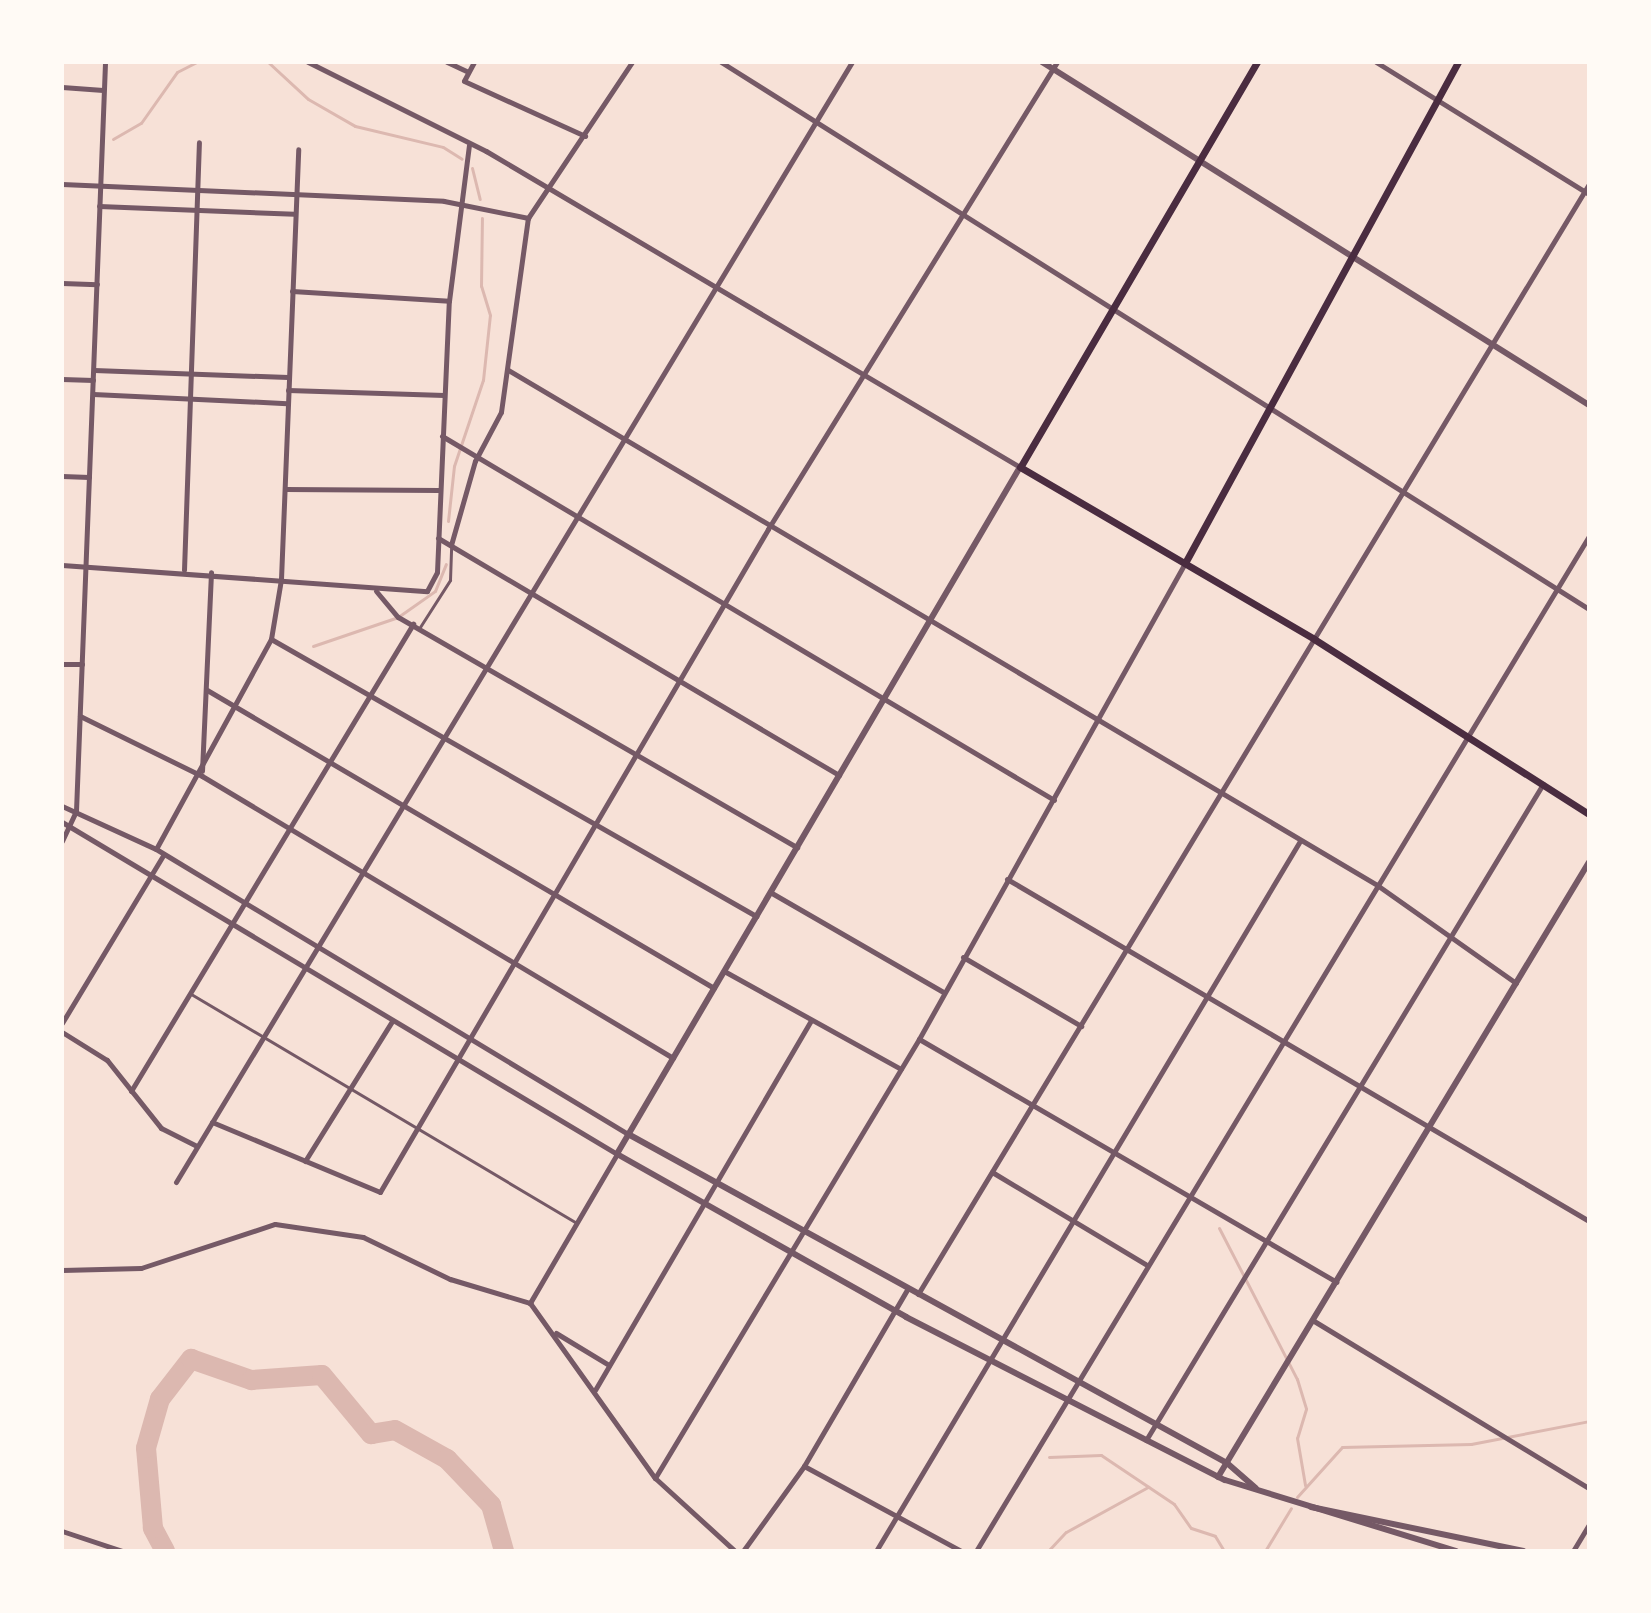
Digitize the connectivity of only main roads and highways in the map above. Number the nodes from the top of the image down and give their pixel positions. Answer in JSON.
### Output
{"nodes":[{"id":1,"x":1257,"y":62,"type":"edge"},
{"id":2,"x":1458,"y":62,"type":"edge"},
{"id":3,"x":1185,"y":563,"type":"junction"},
{"id":4,"x":1589,"y":814,"type":"edge"}],
"edges":[{"from":1,"to":3,"type":"main road"},
{"from":2,"to":3,"type":"main road"},
{"from":3,"to":4,"type":"main road"}]}
